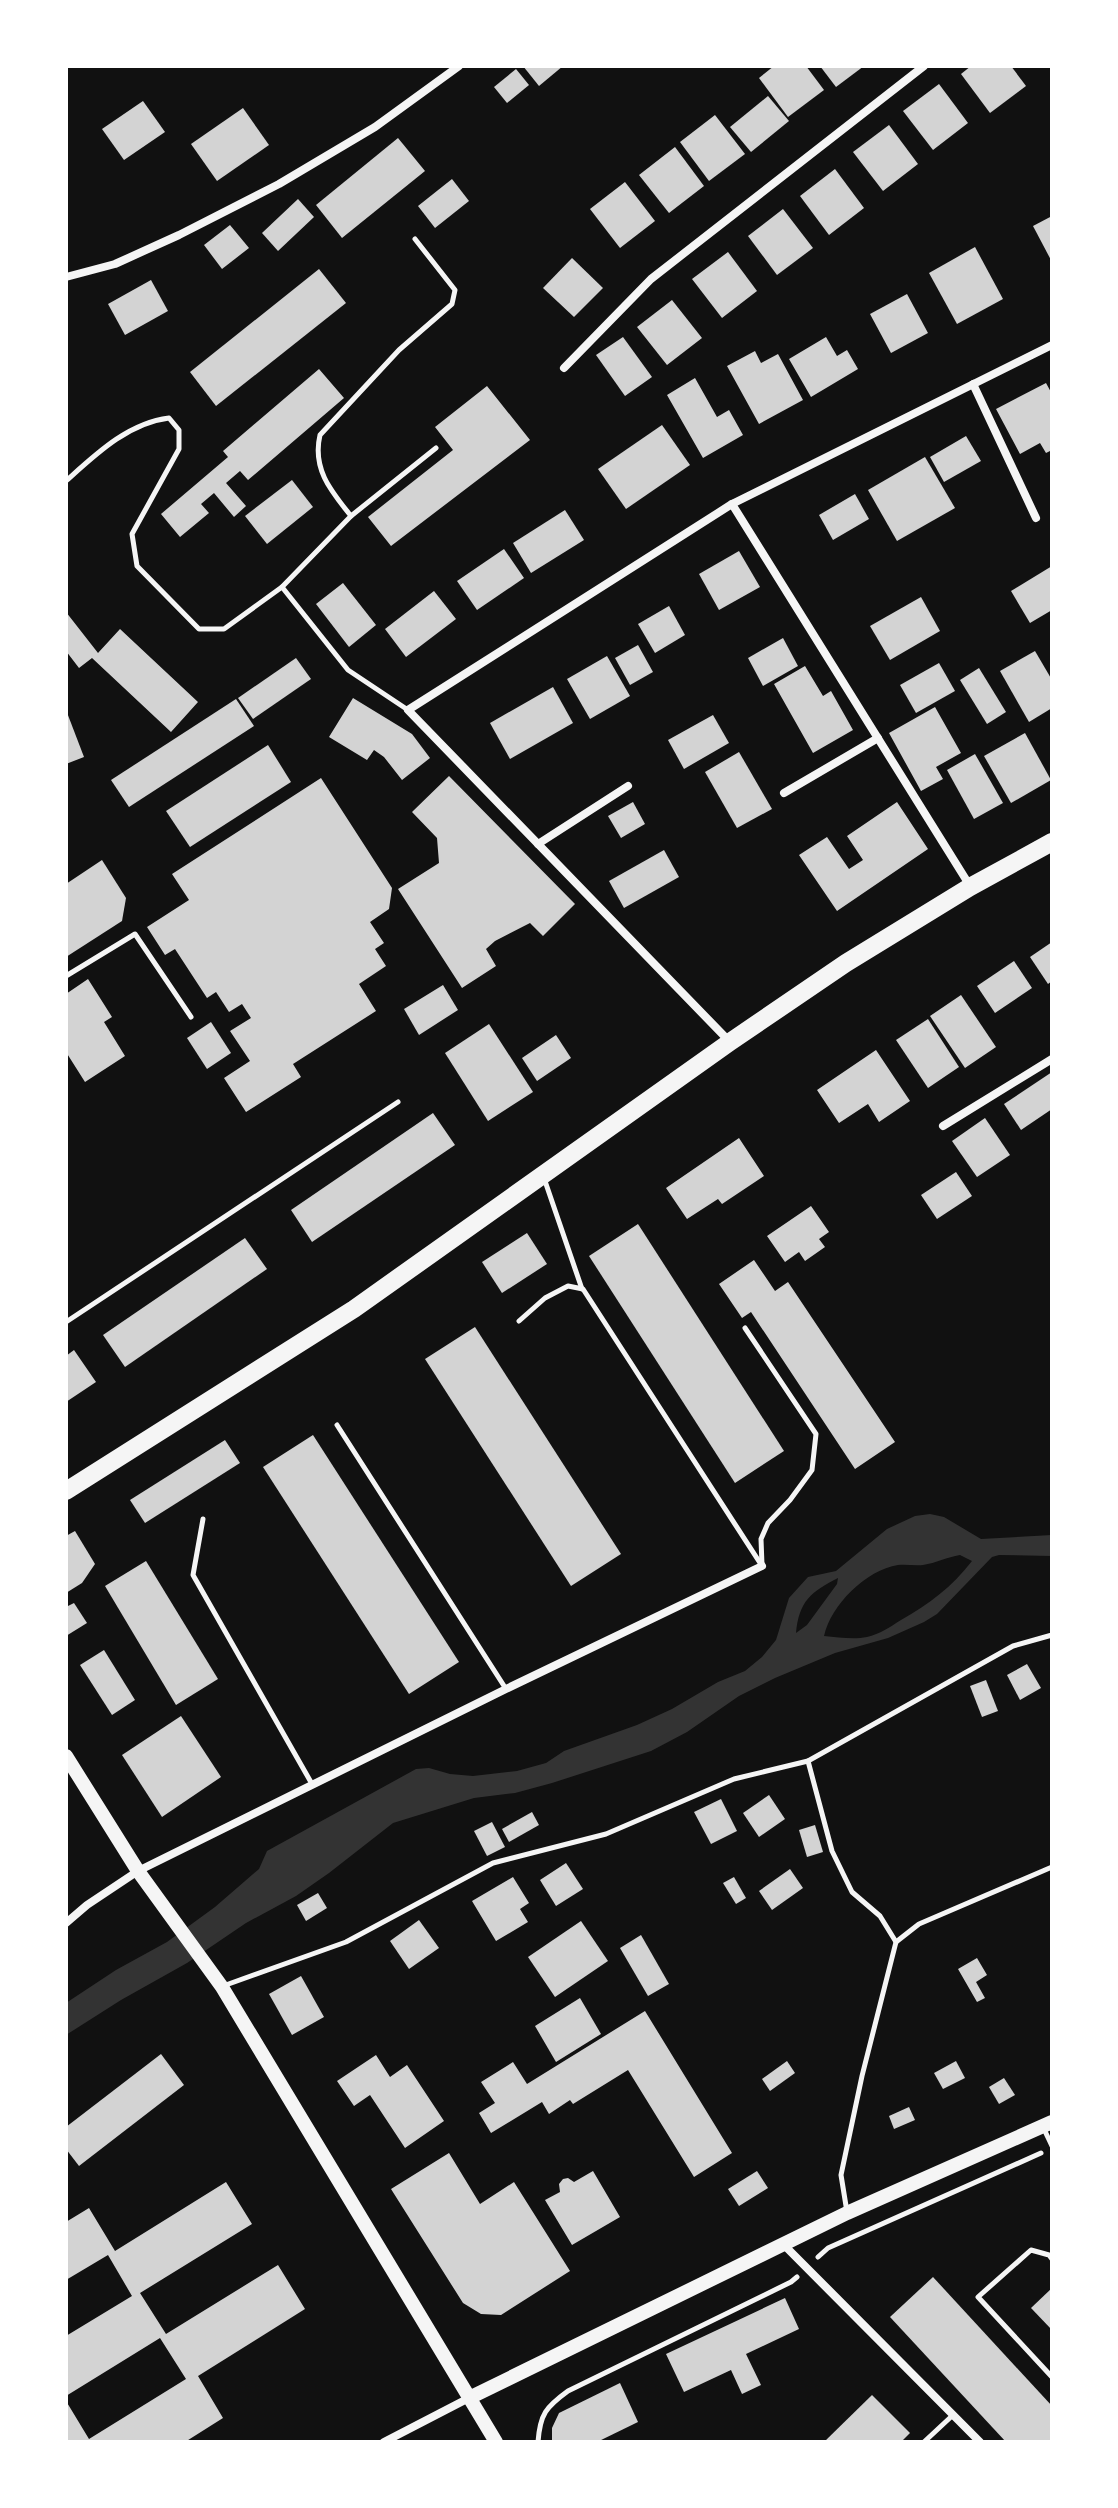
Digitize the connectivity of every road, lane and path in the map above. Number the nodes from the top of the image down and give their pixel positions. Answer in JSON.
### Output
{"nodes":[{"id":1,"x":459,"y":66,"type":"edge"},
{"id":2,"x":924,"y":66,"type":"edge"},
{"id":3,"x":415,"y":239,"type":"dead end"},
{"id":4,"x":66,"y":277,"type":"edge"},
{"id":5,"x":1052,"y":345,"type":"edge"},
{"id":6,"x":564,"y":368,"type":"dead end"},
{"id":7,"x":973,"y":384,"type":"junction"},
{"id":8,"x":436,"y":448,"type":"dead end"},
{"id":9,"x":66,"y":481,"type":"edge"},
{"id":10,"x":732,"y":504,"type":"junction"},
{"id":11,"x":351,"y":516,"type":"junction"},
{"id":12,"x":1036,"y":518,"type":"dead end"},
{"id":13,"x":282,"y":587,"type":"junction"},
{"id":14,"x":408,"y":710,"type":"junction"},
{"id":15,"x":878,"y":738,"type":"junction"},
{"id":16,"x":628,"y":786,"type":"dead end"},
{"id":17,"x":784,"y":793,"type":"dead end"},
{"id":18,"x":1052,"y":842,"type":"edge"},
{"id":19,"x":538,"y":844,"type":"junction"},
{"id":20,"x":970,"y":887,"type":"junction"},
{"id":21,"x":66,"y":976,"type":"edge"},
{"id":22,"x":191,"y":1017,"type":"dead end"},
{"id":23,"x":730,"y":1042,"type":"junction"},
{"id":24,"x":1052,"y":1059,"type":"edge"},
{"id":25,"x":398,"y":1102,"type":"dead end"},
{"id":26,"x":943,"y":1126,"type":"dead end"},
{"id":27,"x":543,"y":1176,"type":"junction"},
{"id":28,"x":583,"y":1289,"type":"junction"},
{"id":29,"x":519,"y":1321,"type":"dead end"},
{"id":30,"x":66,"y":1322,"type":"edge"},
{"id":31,"x":745,"y":1328,"type":"dead end"},
{"id":32,"x":337,"y":1425,"type":"dead end"},
{"id":33,"x":66,"y":1491,"type":"edge"},
{"id":34,"x":203,"y":1519,"type":"dead end"},
{"id":35,"x":762,"y":1566,"type":"junction"},
{"id":36,"x":1052,"y":1635,"type":"edge"},
{"id":37,"x":506,"y":1689,"type":"junction"},
{"id":38,"x":66,"y":1756,"type":"edge"},
{"id":39,"x":808,"y":1761,"type":"junction"},
{"id":40,"x":313,"y":1785,"type":"junction"},
{"id":41,"x":1052,"y":1867,"type":"edge"},
{"id":42,"x":138,"y":1871,"type":"junction"},
{"id":43,"x":66,"y":1923,"type":"edge"},
{"id":44,"x":896,"y":1942,"type":"junction"},
{"id":45,"x":222,"y":1987,"type":"junction"},
{"id":46,"x":1047,"y":2125,"type":"edge"},
{"id":47,"x":1052,"y":2147,"type":"edge"},
{"id":48,"x":847,"y":2213,"type":"junction"},
{"id":49,"x":784,"y":2245,"type":"junction"},
{"id":50,"x":1052,"y":2259,"type":"edge"},
{"id":51,"x":807,"y":2268,"type":"junction"},
{"id":52,"x":1052,"y":2377,"type":"edge"},
{"id":53,"x":469,"y":2398,"type":"junction"},
{"id":54,"x":953,"y":2414,"type":"junction"},
{"id":55,"x":384,"y":2442,"type":"edge"},
{"id":56,"x":496,"y":2442,"type":"edge"},
{"id":57,"x":538,"y":2442,"type":"edge"},
{"id":58,"x":924,"y":2442,"type":"edge"},
{"id":59,"x":980,"y":2442,"type":"edge"}],
"edges":[{"from":1,"to":4,"type":"street"},
{"from":2,"to":6,"type":"street"},
{"from":3,"to":11,"type":"lane"},
{"from":5,"to":7,"type":"street"},
{"from":7,"to":10,"type":"street"},
{"from":7,"to":12,"type":"street"},
{"from":8,"to":11,"type":"lane"},
{"from":9,"to":13,"type":"lane"},
{"from":10,"to":14,"type":"street"},
{"from":10,"to":15,"type":"street"},
{"from":11,"to":13,"type":"lane"},
{"from":13,"to":14,"type":"lane"},
{"from":14,"to":19,"type":"street"},
{"from":15,"to":17,"type":"street"},
{"from":15,"to":20,"type":"street"},
{"from":16,"to":19,"type":"street"},
{"from":18,"to":20,"type":"highway"},
{"from":19,"to":23,"type":"street"},
{"from":20,"to":23,"type":"highway"},
{"from":21,"to":22,"type":"lane"},
{"from":23,"to":27,"type":"highway"},
{"from":24,"to":26,"type":"street"},
{"from":25,"to":30,"type":"lane"},
{"from":27,"to":28,"type":"lane"},
{"from":27,"to":33,"type":"highway"},
{"from":28,"to":29,"type":"lane"},
{"from":28,"to":35,"type":"lane"},
{"from":31,"to":35,"type":"lane"},
{"from":32,"to":37,"type":"lane"},
{"from":34,"to":40,"type":"lane"},
{"from":35,"to":37,"type":"street"},
{"from":36,"to":39,"type":"lane"},
{"from":37,"to":40,"type":"street"},
{"from":38,"to":42,"type":"main road"},
{"from":39,"to":44,"type":"lane"},
{"from":39,"to":45,"type":"lane"},
{"from":40,"to":42,"type":"street"},
{"from":41,"to":44,"type":"lane"},
{"from":42,"to":43,"type":"street"},
{"from":42,"to":45,"type":"main road"},
{"from":44,"to":48,"type":"lane"},
{"from":45,"to":53,"type":"main road"},
{"from":46,"to":47,"type":"lane"},
{"from":46,"to":48,"type":"main road"},
{"from":47,"to":51,"type":"path"},
{"from":48,"to":49,"type":"main road"},
{"from":49,"to":51,"type":"street"},
{"from":49,"to":53,"type":"main road"},
{"from":50,"to":52,"type":"lane"},
{"from":51,"to":54,"type":"street"},
{"from":51,"to":57,"type":"path"},
{"from":53,"to":55,"type":"street"},
{"from":53,"to":56,"type":"main road"},
{"from":54,"to":58,"type":"lane"},
{"from":54,"to":59,"type":"street"}]}
